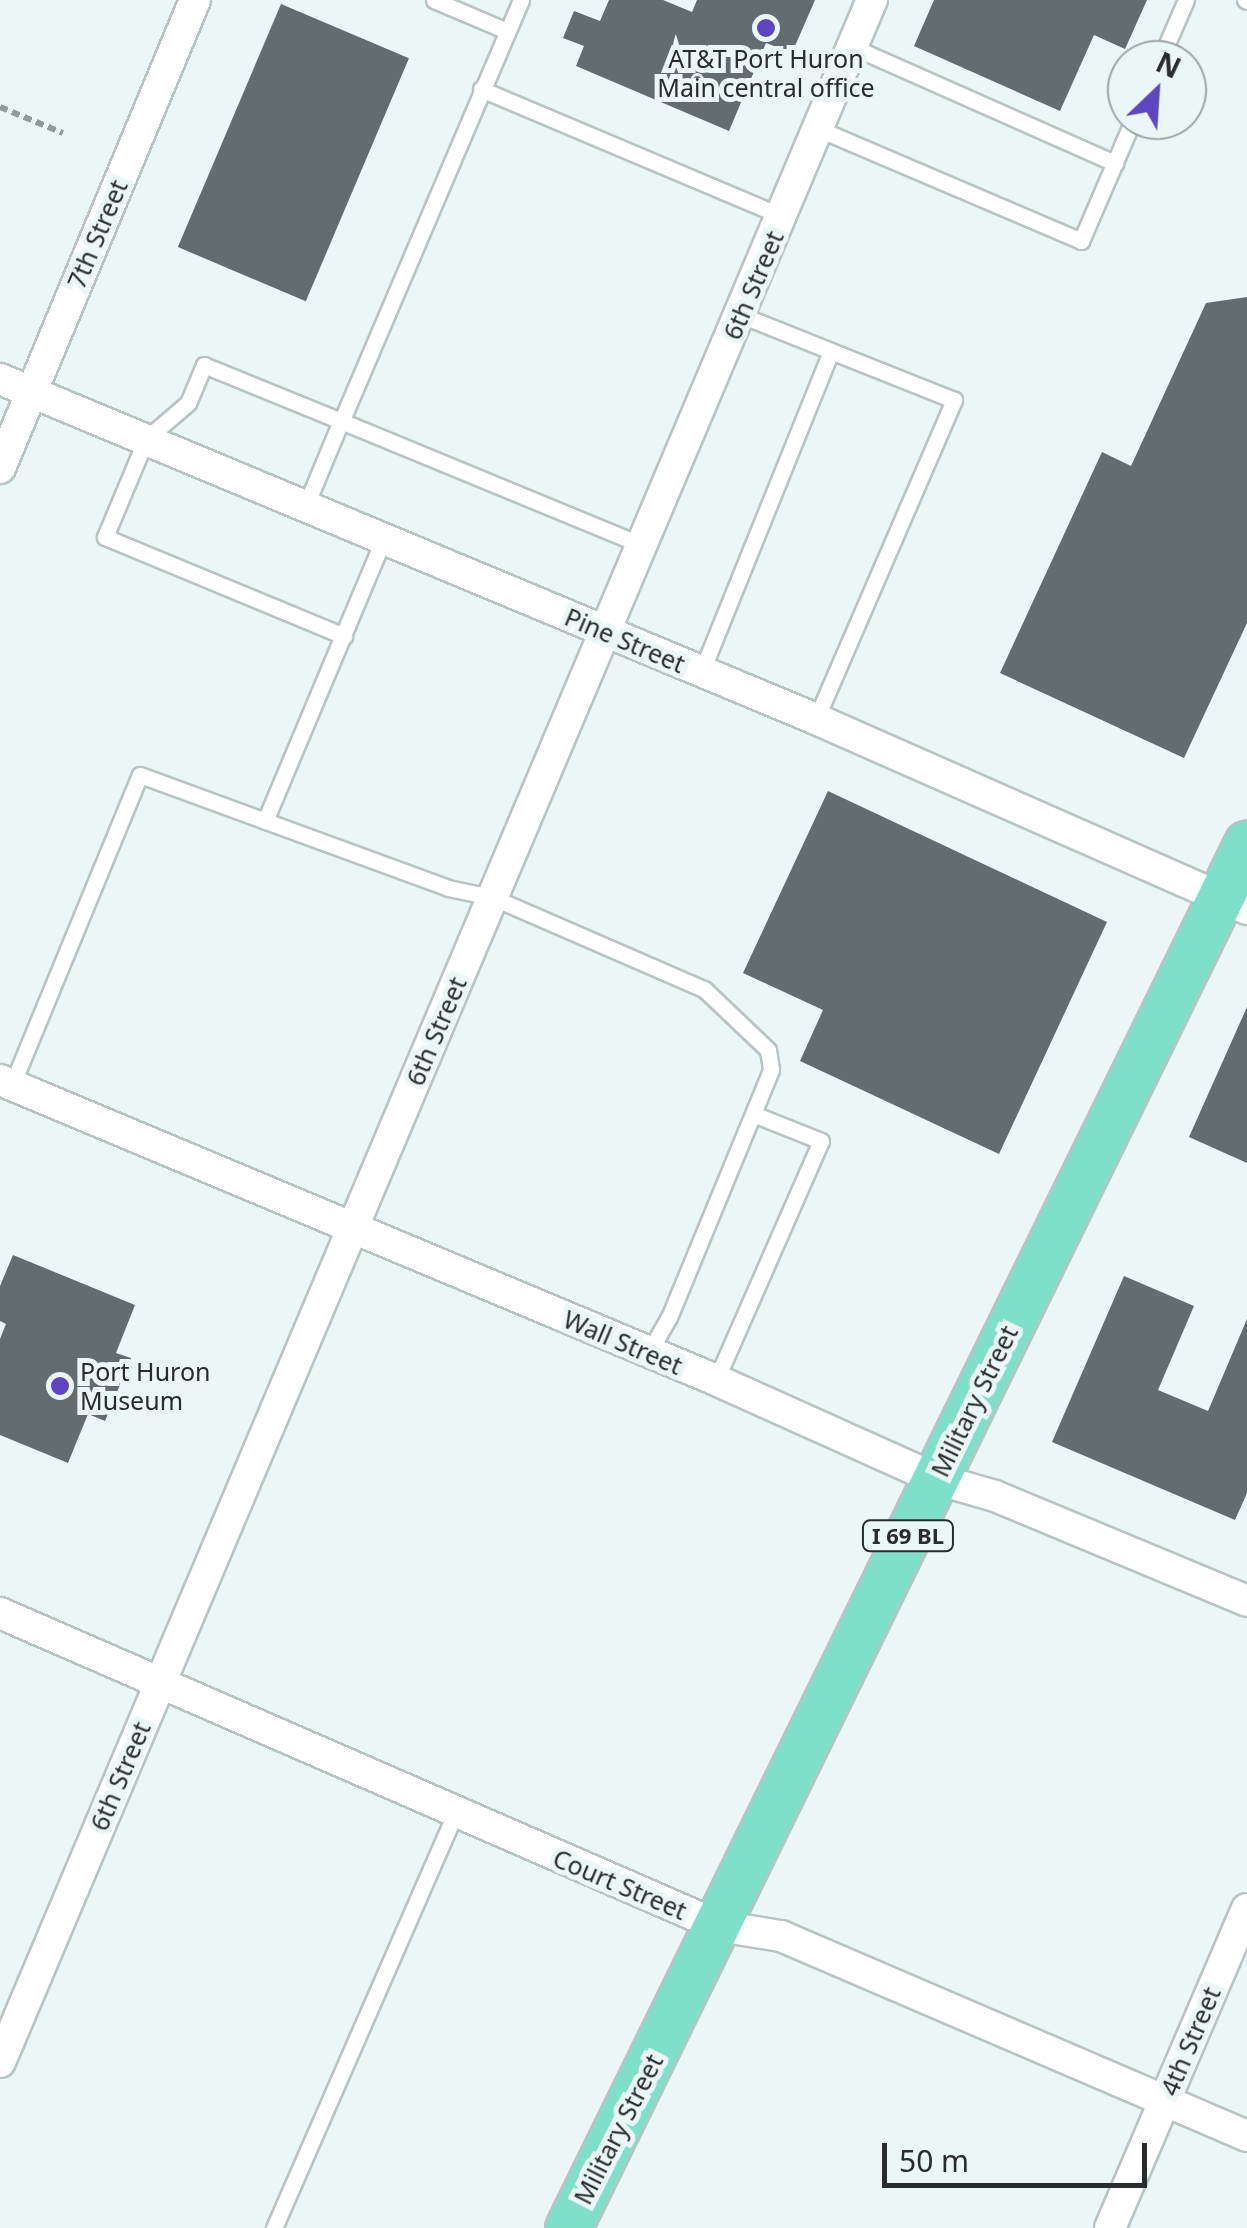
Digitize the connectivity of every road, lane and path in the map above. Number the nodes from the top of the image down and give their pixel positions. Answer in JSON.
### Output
{"nodes":[{"id":1,"x":195,"y":0,"type":"edge"},
{"id":2,"x":434,"y":0,"type":"edge"},
{"id":3,"x":521,"y":0,"type":"edge"},
{"id":4,"x":872,"y":0,"type":"edge"},
{"id":5,"x":1186,"y":0,"type":"edge"},
{"id":6,"x":507,"y":32,"type":"junction"},
{"id":7,"x":1169,"y":40,"type":"edge"},
{"id":8,"x":853,"y":47,"type":"junction"},
{"id":9,"x":482,"y":90,"type":"junction"},
{"id":10,"x":0,"y":107,"type":"edge"},
{"id":11,"x":819,"y":128,"type":"junction"},
{"id":12,"x":63,"y":133,"type":"dead end"},
{"id":13,"x":1125,"y":140,"type":"edge"},
{"id":14,"x":1114,"y":163,"type":"junction"},
{"id":15,"x":782,"y":216,"type":"junction"},
{"id":16,"x":741,"y":316,"type":"junction"},
{"id":17,"x":831,"y":351,"type":"junction"},
{"id":18,"x":0,"y":379,"type":"edge"},
{"id":19,"x":32,"y":392,"type":"junction"},
{"id":20,"x":341,"y":421,"type":"junction"},
{"id":21,"x":146,"y":439,"type":"junction"},
{"id":22,"x":0,"y":468,"type":"edge"},
{"id":23,"x":306,"y":505,"type":"junction"},
{"id":24,"x":384,"y":538,"type":"junction"},
{"id":25,"x":640,"y":544,"type":"junction"},
{"id":26,"x":604,"y":630,"type":"junction"},
{"id":27,"x":344,"y":636,"type":"junction"},
{"id":28,"x":702,"y":673,"type":"junction"},
{"id":29,"x":816,"y":718,"type":"junction"},
{"id":30,"x":266,"y":821,"type":"junction"},
{"id":31,"x":1247,"y":844,"type":"edge"},
{"id":32,"x":492,"y":897,"type":"junction"},
{"id":33,"x":1234,"y":903,"type":"edge"},
{"id":34,"x":6,"y":1083,"type":"edge"},
{"id":35,"x":753,"y":1114,"type":"junction"},
{"id":36,"x":352,"y":1228,"type":"junction"},
{"id":37,"x":648,"y":1352,"type":"junction"},
{"id":38,"x":716,"y":1380,"type":"junction"},
{"id":39,"x":936,"y":1479,"type":"junction"},
{"id":40,"x":1247,"y":1601,"type":"edge"},
{"id":41,"x":0,"y":1613,"type":"edge"},
{"id":42,"x":160,"y":1680,"type":"junction"},
{"id":43,"x":455,"y":1814,"type":"junction"},
{"id":44,"x":1247,"y":1909,"type":"edge"},
{"id":45,"x":719,"y":1926,"type":"junction"},
{"id":46,"x":0,"y":2062,"type":"edge"},
{"id":47,"x":1164,"y":2100,"type":"junction"},
{"id":48,"x":1247,"y":2136,"type":"edge"},
{"id":49,"x":274,"y":2228,"type":"edge"},
{"id":50,"x":568,"y":2228,"type":"edge"},
{"id":51,"x":1110,"y":2228,"type":"edge"}],
"edges":[{"from":1,"to":19,"type":"street","name":"7th Street"},
{"from":2,"to":6,"type":"lane"},
{"from":3,"to":6,"type":"lane"},
{"from":4,"to":8,"type":"street","name":"6th Street"},
{"from":5,"to":7,"type":"lane"},
{"from":6,"to":9,"type":"lane"},
{"from":8,"to":11,"type":"street","name":"6th Street"},
{"from":8,"to":14,"type":"lane"},
{"from":9,"to":15,"type":"lane"},
{"from":9,"to":20,"type":"lane"},
{"from":10,"to":12,"type":"path"},
{"from":11,"to":14,"type":"lane"},
{"from":11,"to":15,"type":"street","name":"6th Street"},
{"from":13,"to":14,"type":"lane"},
{"from":15,"to":16,"type":"street","name":"6th Street"},
{"from":16,"to":17,"type":"lane"},
{"from":16,"to":25,"type":"street","name":"6th Street"},
{"from":17,"to":28,"type":"lane"},
{"from":17,"to":29,"type":"lane"},
{"from":18,"to":19,"type":"street","name":"Pine Street"},
{"from":19,"to":21,"type":"street","name":"Pine Street"},
{"from":19,"to":22,"type":"street","name":"7th Street"},
{"from":20,"to":21,"type":"lane"},
{"from":20,"to":23,"type":"lane"},
{"from":20,"to":25,"type":"lane"},
{"from":21,"to":23,"type":"street","name":"Pine Street"},
{"from":21,"to":27,"type":"lane"},
{"from":23,"to":24,"type":"street","name":"Pine Street"},
{"from":24,"to":26,"type":"street","name":"Pine Street"},
{"from":24,"to":27,"type":"lane"},
{"from":25,"to":26,"type":"street","name":"6th Street"},
{"from":26,"to":28,"type":"street","name":"Pine Street"},
{"from":26,"to":32,"type":"street","name":"6th Street"},
{"from":27,"to":30,"type":"lane"},
{"from":28,"to":29,"type":"street","name":"Pine Street"},
{"from":29,"to":33,"type":"street","name":"Pine Street"},
{"from":30,"to":32,"type":"lane"},
{"from":30,"to":34,"type":"lane"},
{"from":31,"to":33,"type":"main road","name":"Military Street","number":"I 69 BL"},
{"from":32,"to":35,"type":"lane"},
{"from":32,"to":36,"type":"street","name":"6th Street"},
{"from":33,"to":39,"type":"main road","name":"Military Street","number":"I 69 BL"},
{"from":34,"to":36,"type":"street","name":"Wall Street"},
{"from":35,"to":37,"type":"lane"},
{"from":35,"to":38,"type":"lane"},
{"from":36,"to":37,"type":"street","name":"Wall Street"},
{"from":36,"to":42,"type":"street","name":"6th Street"},
{"from":37,"to":38,"type":"street","name":"Wall Street"},
{"from":38,"to":39,"type":"street","name":"Wall Street"},
{"from":39,"to":40,"type":"street","name":"Wall Street"},
{"from":39,"to":45,"type":"main road","name":"Military Street","number":"I 69 BL"},
{"from":41,"to":42,"type":"street","name":"Court Street"},
{"from":42,"to":43,"type":"street","name":"Court Street"},
{"from":42,"to":46,"type":"street","name":"6th Street"},
{"from":43,"to":45,"type":"street","name":"Court Street"},
{"from":43,"to":49,"type":"lane"},
{"from":44,"to":47,"type":"street","name":"4th Street"},
{"from":45,"to":47,"type":"street","name":"Court Street"},
{"from":45,"to":50,"type":"main road","name":"Military Street","number":"I 69 BL"},
{"from":47,"to":48,"type":"street","name":"Court Street"},
{"from":47,"to":51,"type":"street","name":"4th Street"}]}
